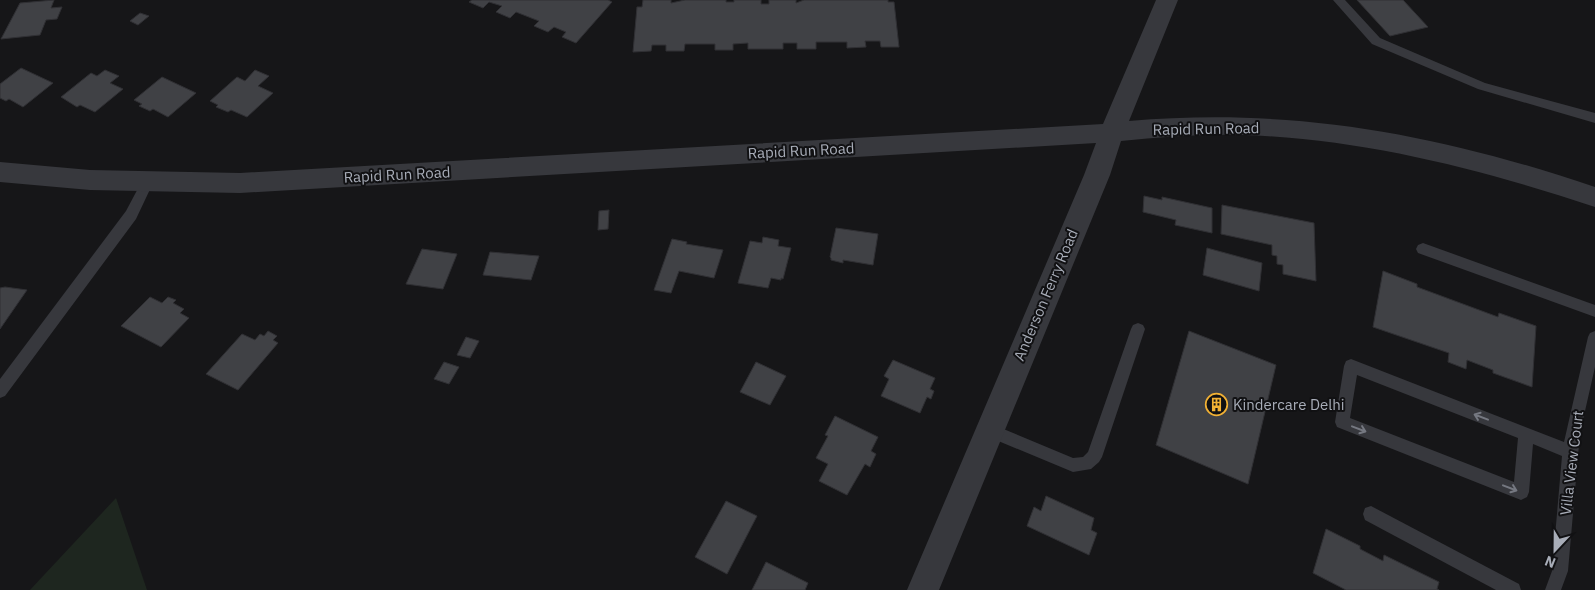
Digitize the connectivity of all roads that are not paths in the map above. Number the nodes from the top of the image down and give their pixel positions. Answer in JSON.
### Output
{"nodes":[{"id":1,"x":1167,"y":0,"type":"edge"},
{"id":2,"x":1339,"y":0,"type":"edge"},
{"id":3,"x":1595,"y":118,"type":"edge"},
{"id":4,"x":1112,"y":132,"type":"junction"},
{"id":5,"x":0,"y":172,"type":"edge"},
{"id":6,"x":147,"y":183,"type":"junction"},
{"id":7,"x":1595,"y":197,"type":"edge"},
{"id":8,"x":1423,"y":249,"type":"dead end"},
{"id":9,"x":1595,"y":311,"type":"edge"},
{"id":10,"x":1138,"y":329,"type":"dead end"},
{"id":11,"x":1595,"y":337,"type":"edge"},
{"id":12,"x":0,"y":391,"type":"edge"},
{"id":13,"x":989,"y":430,"type":"junction"},
{"id":14,"x":1526,"y":435,"type":"junction"},
{"id":15,"x":1571,"y":452,"type":"junction"},
{"id":16,"x":1371,"y":514,"type":"dead end"},
{"id":17,"x":923,"y":590,"type":"edge"},
{"id":18,"x":1513,"y":590,"type":"edge"},
{"id":19,"x":1554,"y":590,"type":"edge"}],
"edges":[{"from":1,"to":4,"type":"street","name":"Anderson Ferry Road"},
{"from":2,"to":3,"type":"lane"},
{"from":4,"to":6,"type":"street","name":"Rapid Run Road"},
{"from":4,"to":7,"type":"street","name":"Rapid Run Road"},
{"from":4,"to":13,"type":"street","name":"Anderson Ferry Road"},
{"from":5,"to":6,"type":"street","name":"Rapid Run Road"},
{"from":6,"to":12,"type":"lane"},
{"from":8,"to":9,"type":"lane"},
{"from":10,"to":13,"type":"lane"},
{"from":11,"to":15,"type":"lane","name":"Villa View Court"},
{"from":13,"to":17,"type":"street","name":"Anderson Ferry Road"},
{"from":14,"to":14,"type":"lane","one_way":true},
{"from":14,"to":15,"type":"lane"},
{"from":15,"to":19,"type":"lane","name":"Villa View Court"},
{"from":16,"to":18,"type":"lane"}]}
